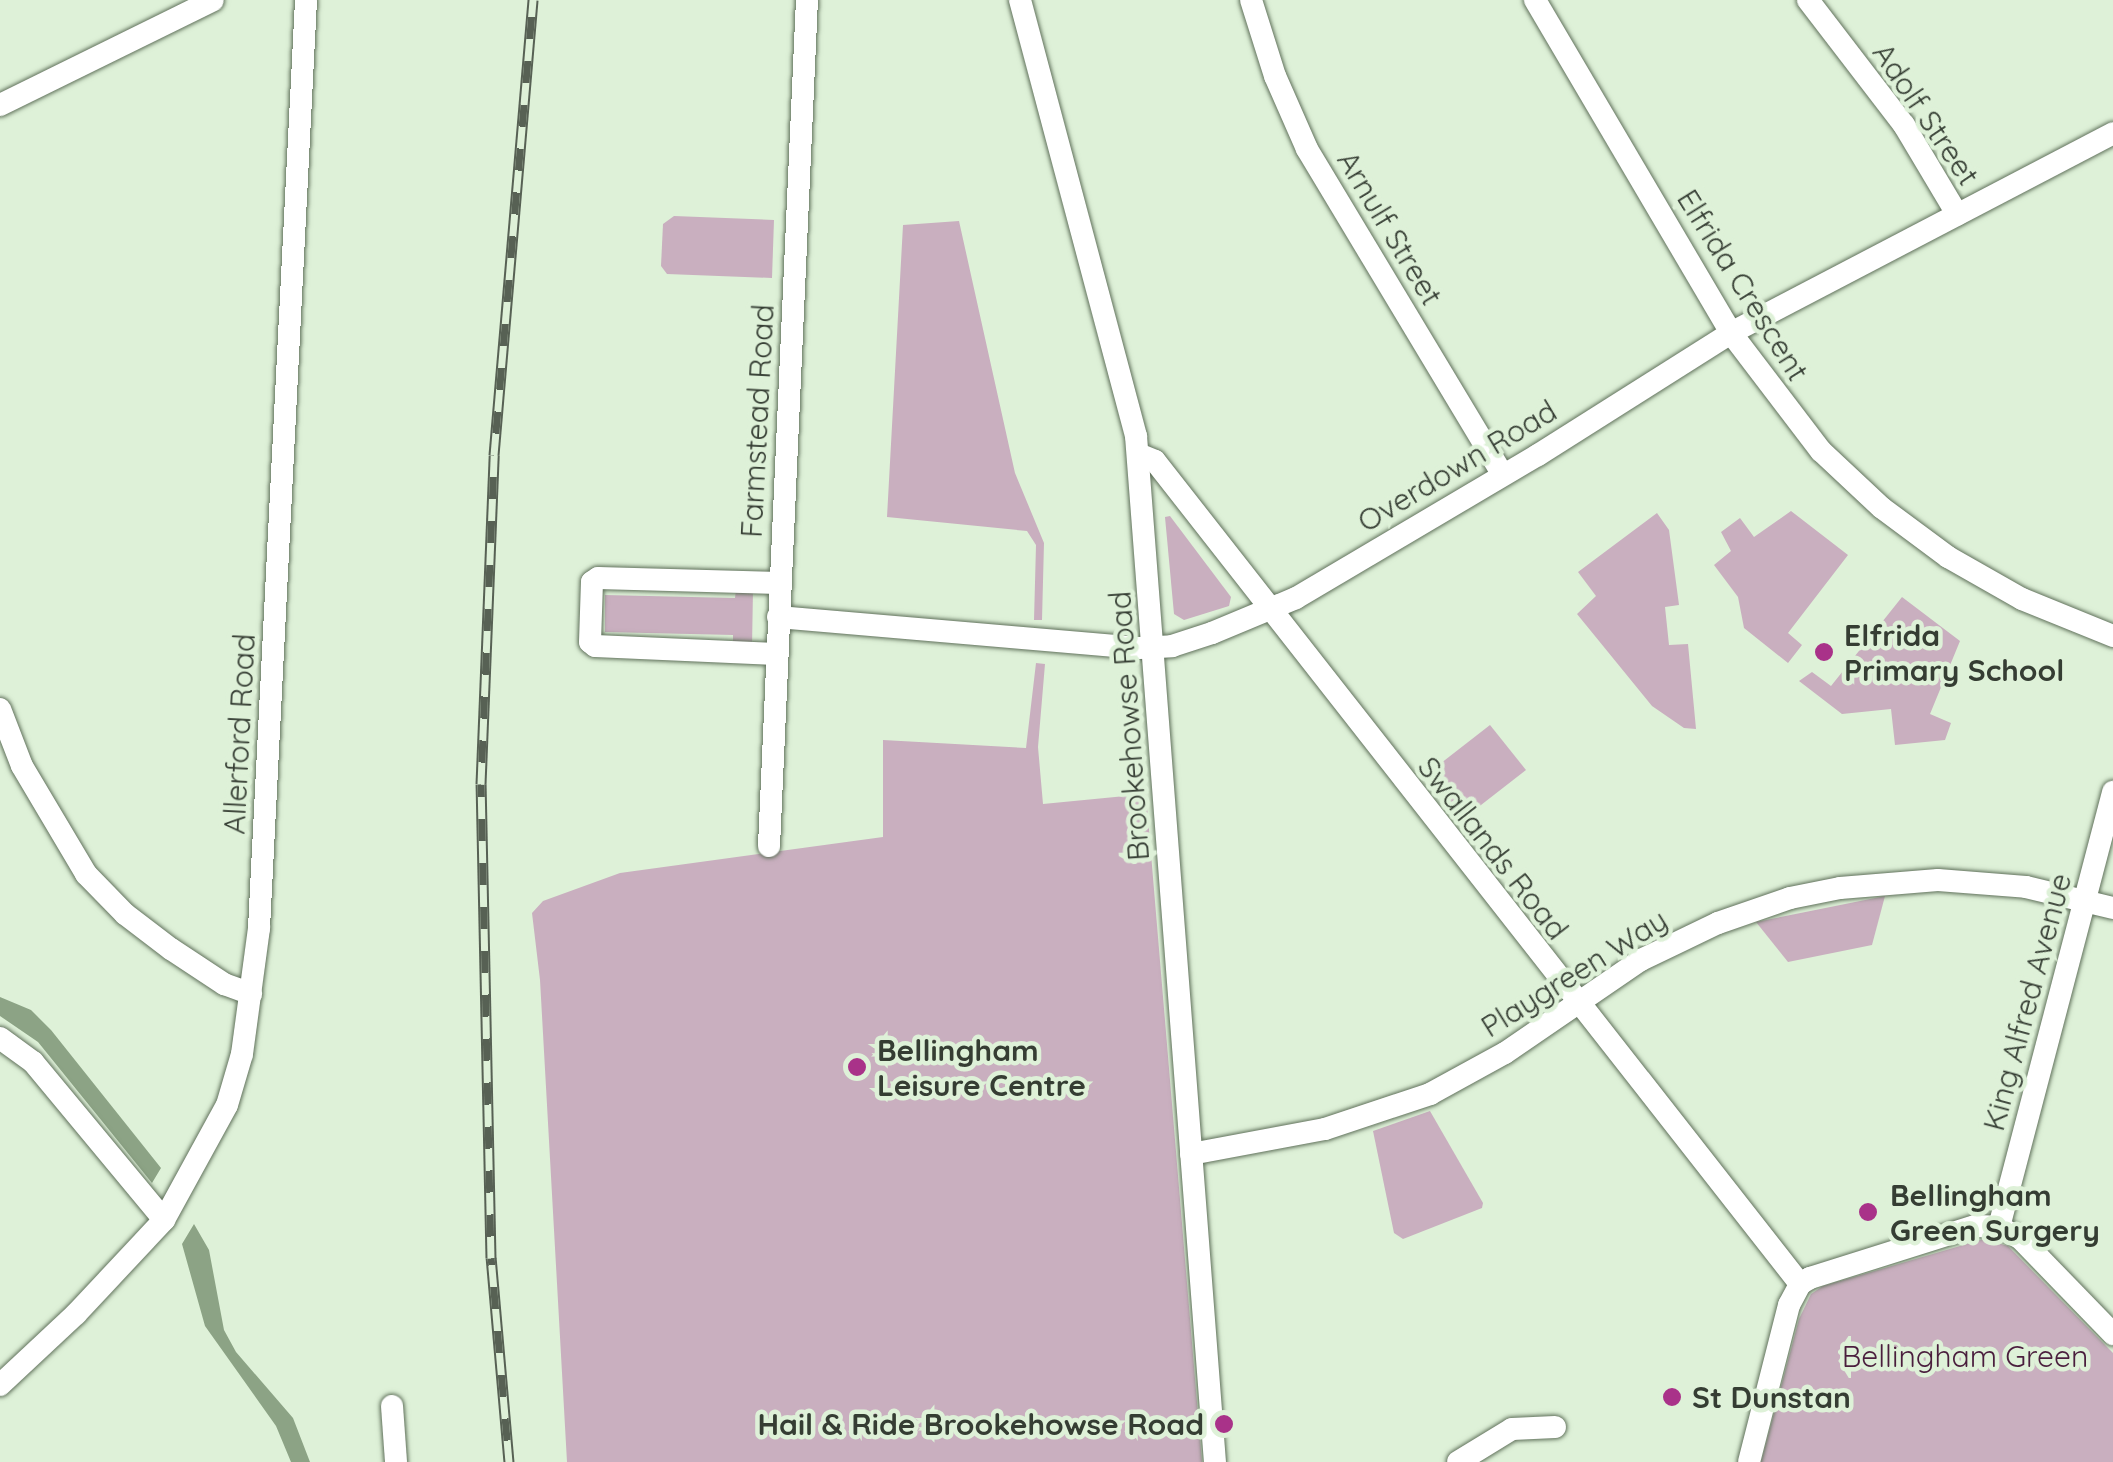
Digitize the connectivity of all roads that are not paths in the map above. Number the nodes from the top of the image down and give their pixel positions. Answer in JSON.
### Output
{"nodes":[{"id":1,"x":213,"y":0,"type":"edge"},
{"id":2,"x":306,"y":0,"type":"edge"},
{"id":3,"x":807,"y":0,"type":"edge"},
{"id":4,"x":1020,"y":0,"type":"edge"},
{"id":5,"x":1251,"y":0,"type":"edge"},
{"id":6,"x":1535,"y":0,"type":"edge"},
{"id":7,"x":1808,"y":0,"type":"edge"},
{"id":8,"x":0,"y":105,"type":"edge"},
{"id":9,"x":2113,"y":133,"type":"edge"},
{"id":10,"x":1957,"y":214,"type":"junction"},
{"id":11,"x":1732,"y":333,"type":"junction"},
{"id":12,"x":1138,"y":454,"type":"junction"},
{"id":13,"x":1503,"y":475,"type":"junction"},
{"id":14,"x":778,"y":583,"type":"junction"},
{"id":15,"x":1270,"y":610,"type":"junction"},
{"id":16,"x":778,"y":617,"type":"junction"},
{"id":17,"x":2113,"y":636,"type":"edge"},
{"id":18,"x":1152,"y":648,"type":"junction"},
{"id":19,"x":776,"y":654,"type":"junction"},
{"id":20,"x":0,"y":709,"type":"edge"},
{"id":21,"x":2113,"y":792,"type":"edge"},
{"id":22,"x":769,"y":846,"type":"dead end"},
{"id":23,"x":2085,"y":900,"type":"junction"},
{"id":24,"x":2113,"y":908,"type":"edge"},
{"id":25,"x":251,"y":994,"type":"junction"},
{"id":26,"x":1576,"y":1002,"type":"junction"},
{"id":27,"x":0,"y":1038,"type":"edge"},
{"id":28,"x":1192,"y":1154,"type":"junction"},
{"id":29,"x":164,"y":1220,"type":"junction"},
{"id":30,"x":2000,"y":1227,"type":"junction"},
{"id":31,"x":1800,"y":1284,"type":"junction"},
{"id":32,"x":2113,"y":1334,"type":"edge"},
{"id":33,"x":0,"y":1384,"type":"edge"},
{"id":34,"x":392,"y":1406,"type":"dead end"},
{"id":35,"x":1554,"y":1426,"type":"dead end"},
{"id":36,"x":396,"y":1462,"type":"edge"},
{"id":37,"x":1215,"y":1462,"type":"edge"},
{"id":38,"x":1458,"y":1462,"type":"edge"},
{"id":39,"x":1748,"y":1462,"type":"edge"}],
"edges":[{"from":1,"to":8,"type":"street"},
{"from":2,"to":25,"type":"street","name":"Allerford Road"},
{"from":3,"to":14,"type":"street","name":"Farmstead Road"},
{"from":4,"to":12,"type":"street","name":"Brookehowse Road"},
{"from":5,"to":13,"type":"street","name":"Arnulf Street"},
{"from":6,"to":11,"type":"street","name":"Elfrida Crescent"},
{"from":7,"to":10,"type":"street","name":"Adolf Street"},
{"from":9,"to":10,"type":"street","name":"Overdown Road"},
{"from":10,"to":11,"type":"street","name":"Overdown Road"},
{"from":11,"to":13,"type":"street","name":"Overdown Road"},
{"from":11,"to":17,"type":"street","name":"Elfrida Crescent"},
{"from":12,"to":15,"type":"street","name":"Swallands Road"},
{"from":12,"to":18,"type":"street","name":"Brookehowse Road"},
{"from":13,"to":15,"type":"street","name":"Overdown Road"},
{"from":14,"to":16,"type":"street","name":"Farmstead Road"},
{"from":14,"to":19,"type":"street"},
{"from":15,"to":18,"type":"street","name":"Overdown Road"},
{"from":15,"to":26,"type":"street","name":"Swallands Road"},
{"from":16,"to":18,"type":"street","name":"Overdown Road"},
{"from":16,"to":19,"type":"street","name":"Farmstead Road"},
{"from":18,"to":28,"type":"street","name":"Brookehowse Road"},
{"from":19,"to":22,"type":"street","name":"Farmstead Road"},
{"from":20,"to":25,"type":"street"},
{"from":21,"to":23,"type":"street","name":"King Alfred Avenue"},
{"from":23,"to":24,"type":"street","name":"Playgreen Way"},
{"from":23,"to":26,"type":"street","name":"Playgreen Way"},
{"from":23,"to":30,"type":"street","name":"King Alfred Avenue"},
{"from":25,"to":29,"type":"street","name":"Allerford Road"},
{"from":26,"to":28,"type":"street","name":"Playgreen Way"},
{"from":26,"to":31,"type":"street","name":"Swallands Road"},
{"from":27,"to":29,"type":"street"},
{"from":28,"to":37,"type":"street","name":"Brookehowse Road"},
{"from":29,"to":33,"type":"street","name":"Allerford Road"},
{"from":30,"to":31,"type":"street"},
{"from":30,"to":32,"type":"street"},
{"from":31,"to":39,"type":"street"},
{"from":34,"to":36,"type":"street"},
{"from":35,"to":38,"type":"street"}]}
